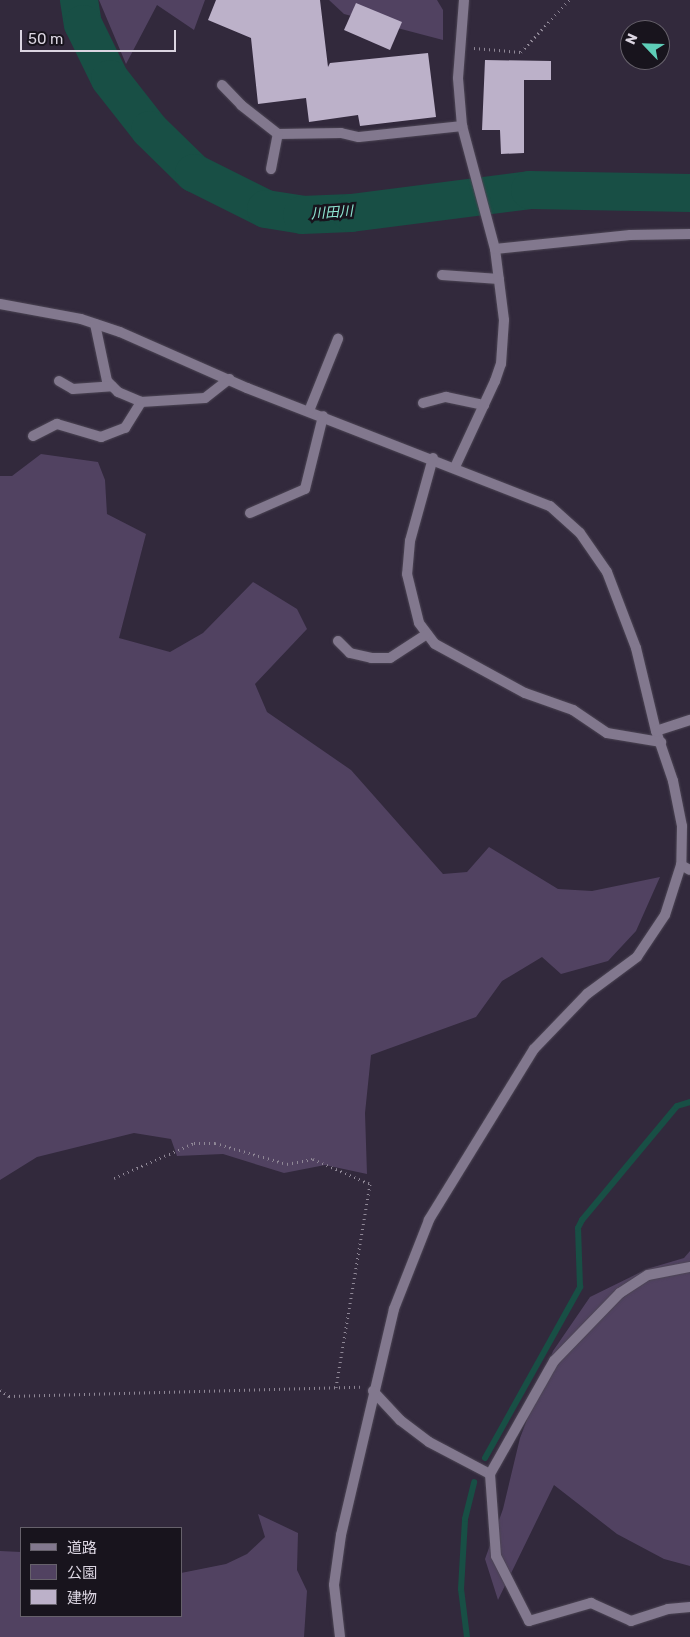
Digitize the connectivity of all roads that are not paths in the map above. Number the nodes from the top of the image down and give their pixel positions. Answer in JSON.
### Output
{"nodes":[{"id":1,"x":464,"y":0,"type":"edge"},
{"id":2,"x":222,"y":85,"type":"dead end"},
{"id":3,"x":462,"y":126,"type":"junction"},
{"id":4,"x":278,"y":134,"type":"junction"},
{"id":5,"x":271,"y":169,"type":"dead end"},
{"id":6,"x":690,"y":234,"type":"edge"},
{"id":7,"x":495,"y":249,"type":"junction"},
{"id":8,"x":442,"y":275,"type":"dead end"},
{"id":9,"x":499,"y":279,"type":"junction"},
{"id":10,"x":0,"y":304,"type":"edge"},
{"id":11,"x":95,"y":324,"type":"junction"},
{"id":12,"x":338,"y":340,"type":"dead end"},
{"id":13,"x":229,"y":379,"type":"junction"},
{"id":14,"x":59,"y":381,"type":"dead end"},
{"id":15,"x":112,"y":386,"type":"junction"},
{"id":16,"x":141,"y":402,"type":"junction"},
{"id":17,"x":423,"y":404,"type":"dead end"},
{"id":18,"x":484,"y":405,"type":"junction"},
{"id":19,"x":309,"y":411,"type":"junction"},
{"id":20,"x":323,"y":416,"type":"junction"},
{"id":21,"x":33,"y":436,"type":"dead end"},
{"id":22,"x":433,"y":458,"type":"junction"},
{"id":23,"x":456,"y":467,"type":"junction"},
{"id":24,"x":250,"y":512,"type":"dead end"},
{"id":25,"x":427,"y":634,"type":"junction"},
{"id":26,"x":338,"y":641,"type":"dead end"},
{"id":27,"x":690,"y":720,"type":"edge"},
{"id":28,"x":656,"y":731,"type":"junction"},
{"id":29,"x":661,"y":742,"type":"junction"},
{"id":30,"x":686,"y":868,"type":"edge"},
{"id":31,"x":690,"y":1267,"type":"edge"},
{"id":32,"x":374,"y":1389,"type":"junction"},
{"id":33,"x":490,"y":1474,"type":"junction"},
{"id":34,"x":690,"y":1607,"type":"edge"},
{"id":35,"x":340,"y":1637,"type":"edge"}],
"edges":[{"from":1,"to":3,"type":"street"},
{"from":2,"to":4,"type":"street"},
{"from":3,"to":4,"type":"street"},
{"from":3,"to":7,"type":"street"},
{"from":4,"to":5,"type":"street"},
{"from":6,"to":7,"type":"street"},
{"from":7,"to":9,"type":"street"},
{"from":8,"to":9,"type":"street"},
{"from":9,"to":18,"type":"street"},
{"from":10,"to":11,"type":"street"},
{"from":11,"to":13,"type":"street"},
{"from":11,"to":15,"type":"street"},
{"from":12,"to":19,"type":"street"},
{"from":13,"to":16,"type":"street"},
{"from":13,"to":19,"type":"street"},
{"from":14,"to":15,"type":"street"},
{"from":15,"to":16,"type":"street"},
{"from":16,"to":21,"type":"street"},
{"from":17,"to":18,"type":"street"},
{"from":18,"to":23,"type":"street"},
{"from":19,"to":20,"type":"street"},
{"from":20,"to":22,"type":"street"},
{"from":20,"to":24,"type":"street"},
{"from":22,"to":23,"type":"street"},
{"from":22,"to":25,"type":"street"},
{"from":23,"to":28,"type":"street"},
{"from":25,"to":26,"type":"street"},
{"from":25,"to":29,"type":"street"},
{"from":27,"to":28,"type":"street"},
{"from":28,"to":29,"type":"street"},
{"from":29,"to":30,"type":"street"},
{"from":30,"to":32,"type":"street"},
{"from":31,"to":33,"type":"street"},
{"from":32,"to":33,"type":"street"},
{"from":32,"to":35,"type":"street"},
{"from":33,"to":34,"type":"street"}]}
